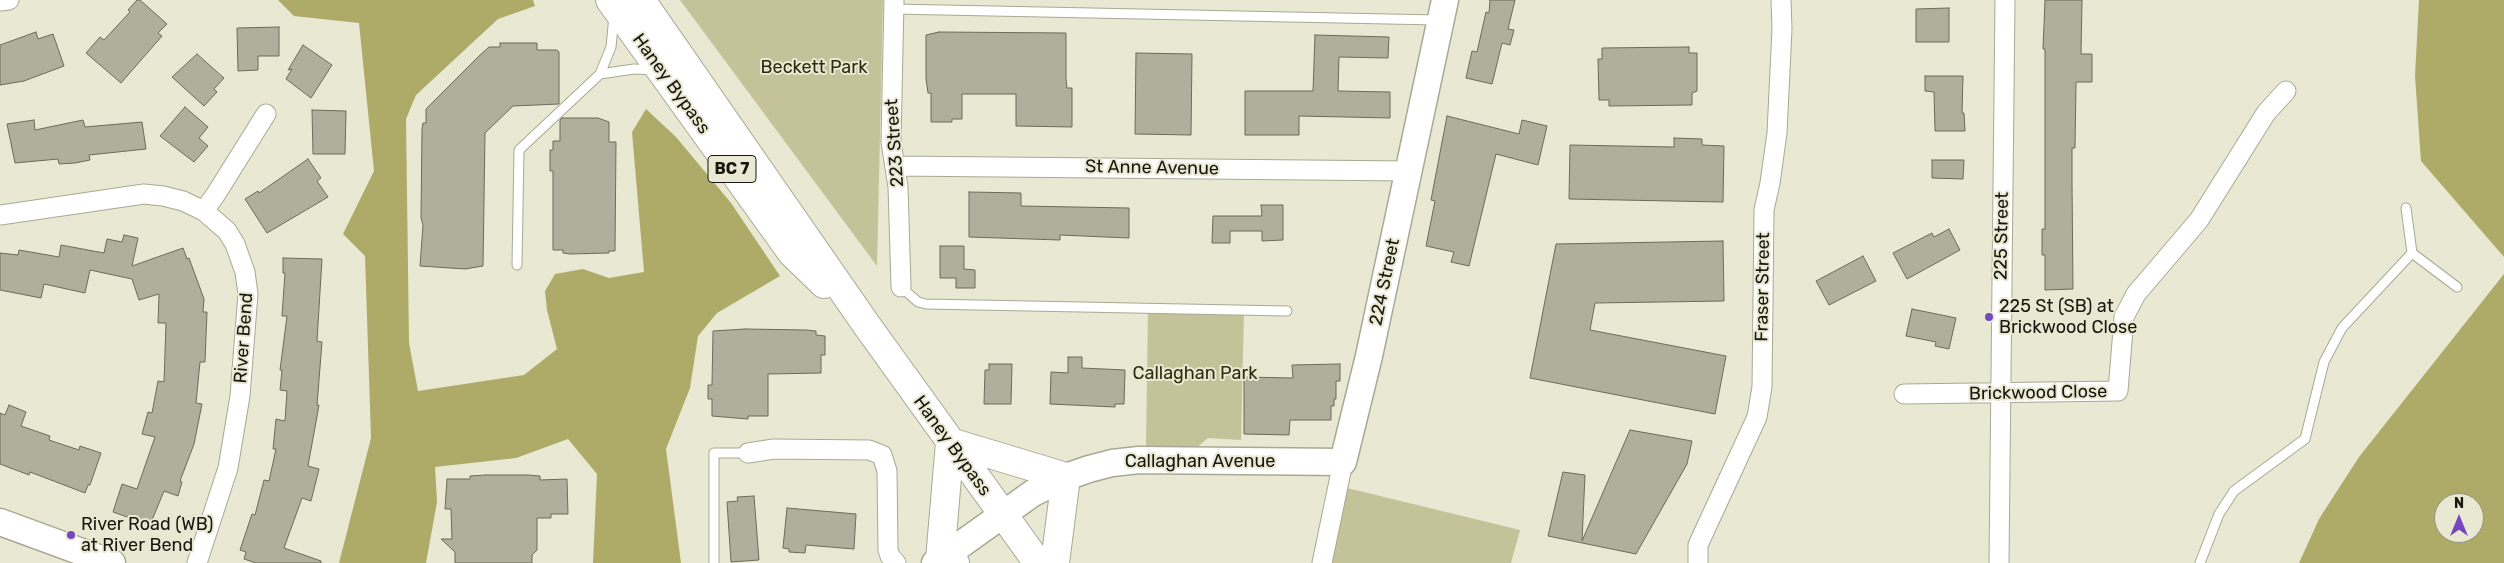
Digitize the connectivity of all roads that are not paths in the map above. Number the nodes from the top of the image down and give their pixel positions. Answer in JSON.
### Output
{"nodes":[{"id":1,"x":9,"y":0,"type":"edge"},
{"id":2,"x":641,"y":0,"type":"edge"},
{"id":3,"x":1781,"y":0,"type":"edge"},
{"id":4,"x":2005,"y":0,"type":"edge"},
{"id":5,"x":0,"y":1,"type":"edge"},
{"id":6,"x":612,"y":3,"type":"edge"},
{"id":7,"x":894,"y":4,"type":"edge"},
{"id":8,"x":1442,"y":10,"type":"edge"},
{"id":9,"x":661,"y":71,"type":"junction"},
{"id":10,"x":600,"y":74,"type":"junction"},
{"id":11,"x":2286,"y":90,"type":"dead end"},
{"id":12,"x":266,"y":114,"type":"dead end"},
{"id":13,"x":896,"y":166,"type":"junction"},
{"id":14,"x":1408,"y":171,"type":"junction"},
{"id":15,"x":2406,"y":208,"type":"dead end"},
{"id":16,"x":204,"y":211,"type":"junction"},
{"id":17,"x":0,"y":215,"type":"edge"},
{"id":18,"x":2412,"y":253,"type":"junction"},
{"id":19,"x":517,"y":265,"type":"dead end"},
{"id":20,"x":901,"y":287,"type":"joint"},
{"id":21,"x":2457,"y":287,"type":"dead end"},
{"id":22,"x":1287,"y":311,"type":"dead end"},
{"id":23,"x":868,"y":327,"type":"junction"},
{"id":24,"x":1904,"y":394,"type":"dead end"},
{"id":25,"x":2001,"y":394,"type":"junction"},
{"id":26,"x":950,"y":442,"type":"junction"},
{"id":27,"x":748,"y":453,"type":"joint"},
{"id":28,"x":1343,"y":462,"type":"junction"},
{"id":29,"x":1066,"y":476,"type":"junction"},
{"id":30,"x":1003,"y":516,"type":"junction"},
{"id":31,"x":0,"y":522,"type":"edge"},
{"id":32,"x":943,"y":562,"type":"edge"},
{"id":33,"x":112,"y":563,"type":"edge"},
{"id":34,"x":197,"y":563,"type":"edge"},
{"id":35,"x":714,"y":563,"type":"edge"},
{"id":36,"x":896,"y":563,"type":"edge"},
{"id":37,"x":1038,"y":563,"type":"edge"},
{"id":38,"x":1055,"y":563,"type":"edge"},
{"id":39,"x":1322,"y":563,"type":"edge"},
{"id":40,"x":1698,"y":563,"type":"edge"},
{"id":41,"x":1999,"y":563,"type":"edge"},
{"id":42,"x":2200,"y":563,"type":"edge"}],
"edges":[{"from":1,"to":5,"type":"street"},
{"from":2,"to":23,"type":"highway","name":"Haney Bypass","number":"BC 7"},
{"from":3,"to":40,"type":"street","name":"Fraser Street"},
{"from":4,"to":25,"type":"street","name":"225 Street"},
{"from":6,"to":9,"type":"highway","name":"Haney Bypass","number":"BC 7"},
{"from":6,"to":10,"type":"lane"},
{"from":7,"to":8,"type":"lane"},
{"from":7,"to":13,"type":"street","name":"223 Street"},
{"from":8,"to":14,"type":"street","name":"224 Street"},
{"from":9,"to":10,"type":"lane"},
{"from":9,"to":23,"type":"highway","name":"Haney Bypass","number":"BC 7"},
{"from":10,"to":19,"type":"lane"},
{"from":11,"to":25,"type":"street","name":"Brickwood Close"},
{"from":12,"to":16,"type":"street"},
{"from":13,"to":14,"type":"street","name":"St Anne Avenue"},
{"from":13,"to":20,"type":"street","name":"223 Street"},
{"from":14,"to":28,"type":"street","name":"224 Street"},
{"from":15,"to":18,"type":"lane"},
{"from":16,"to":17,"type":"street","name":"River Bend"},
{"from":16,"to":34,"type":"street","name":"River Bend"},
{"from":18,"to":21,"type":"lane"},
{"from":18,"to":42,"type":"lane"},
{"from":20,"to":22,"type":"lane"},
{"from":23,"to":26,"type":"highway","name":"Haney Bypass","number":"BC 7"},
{"from":24,"to":25,"type":"street","name":"Brickwood Close"},
{"from":25,"to":41,"type":"street","name":"225 Street"},
{"from":26,"to":29,"type":"highway"},
{"from":26,"to":30,"type":"highway","name":"Haney Bypass","number":"BC 7"},
{"from":26,"to":32,"type":"highway"},
{"from":27,"to":35,"type":"lane"},
{"from":27,"to":36,"type":"street"},
{"from":28,"to":29,"type":"street","name":"Callaghan Avenue"},
{"from":28,"to":39,"type":"street","name":"224 Street"},
{"from":29,"to":30,"type":"street","name":"Callaghan Avenue"},
{"from":29,"to":38,"type":"highway"},
{"from":30,"to":32,"type":"street","name":"Callaghan Avenue"},
{"from":30,"to":37,"type":"highway","name":"Haney Bypass","number":"BC 7"},
{"from":31,"to":33,"type":"street"}]}
